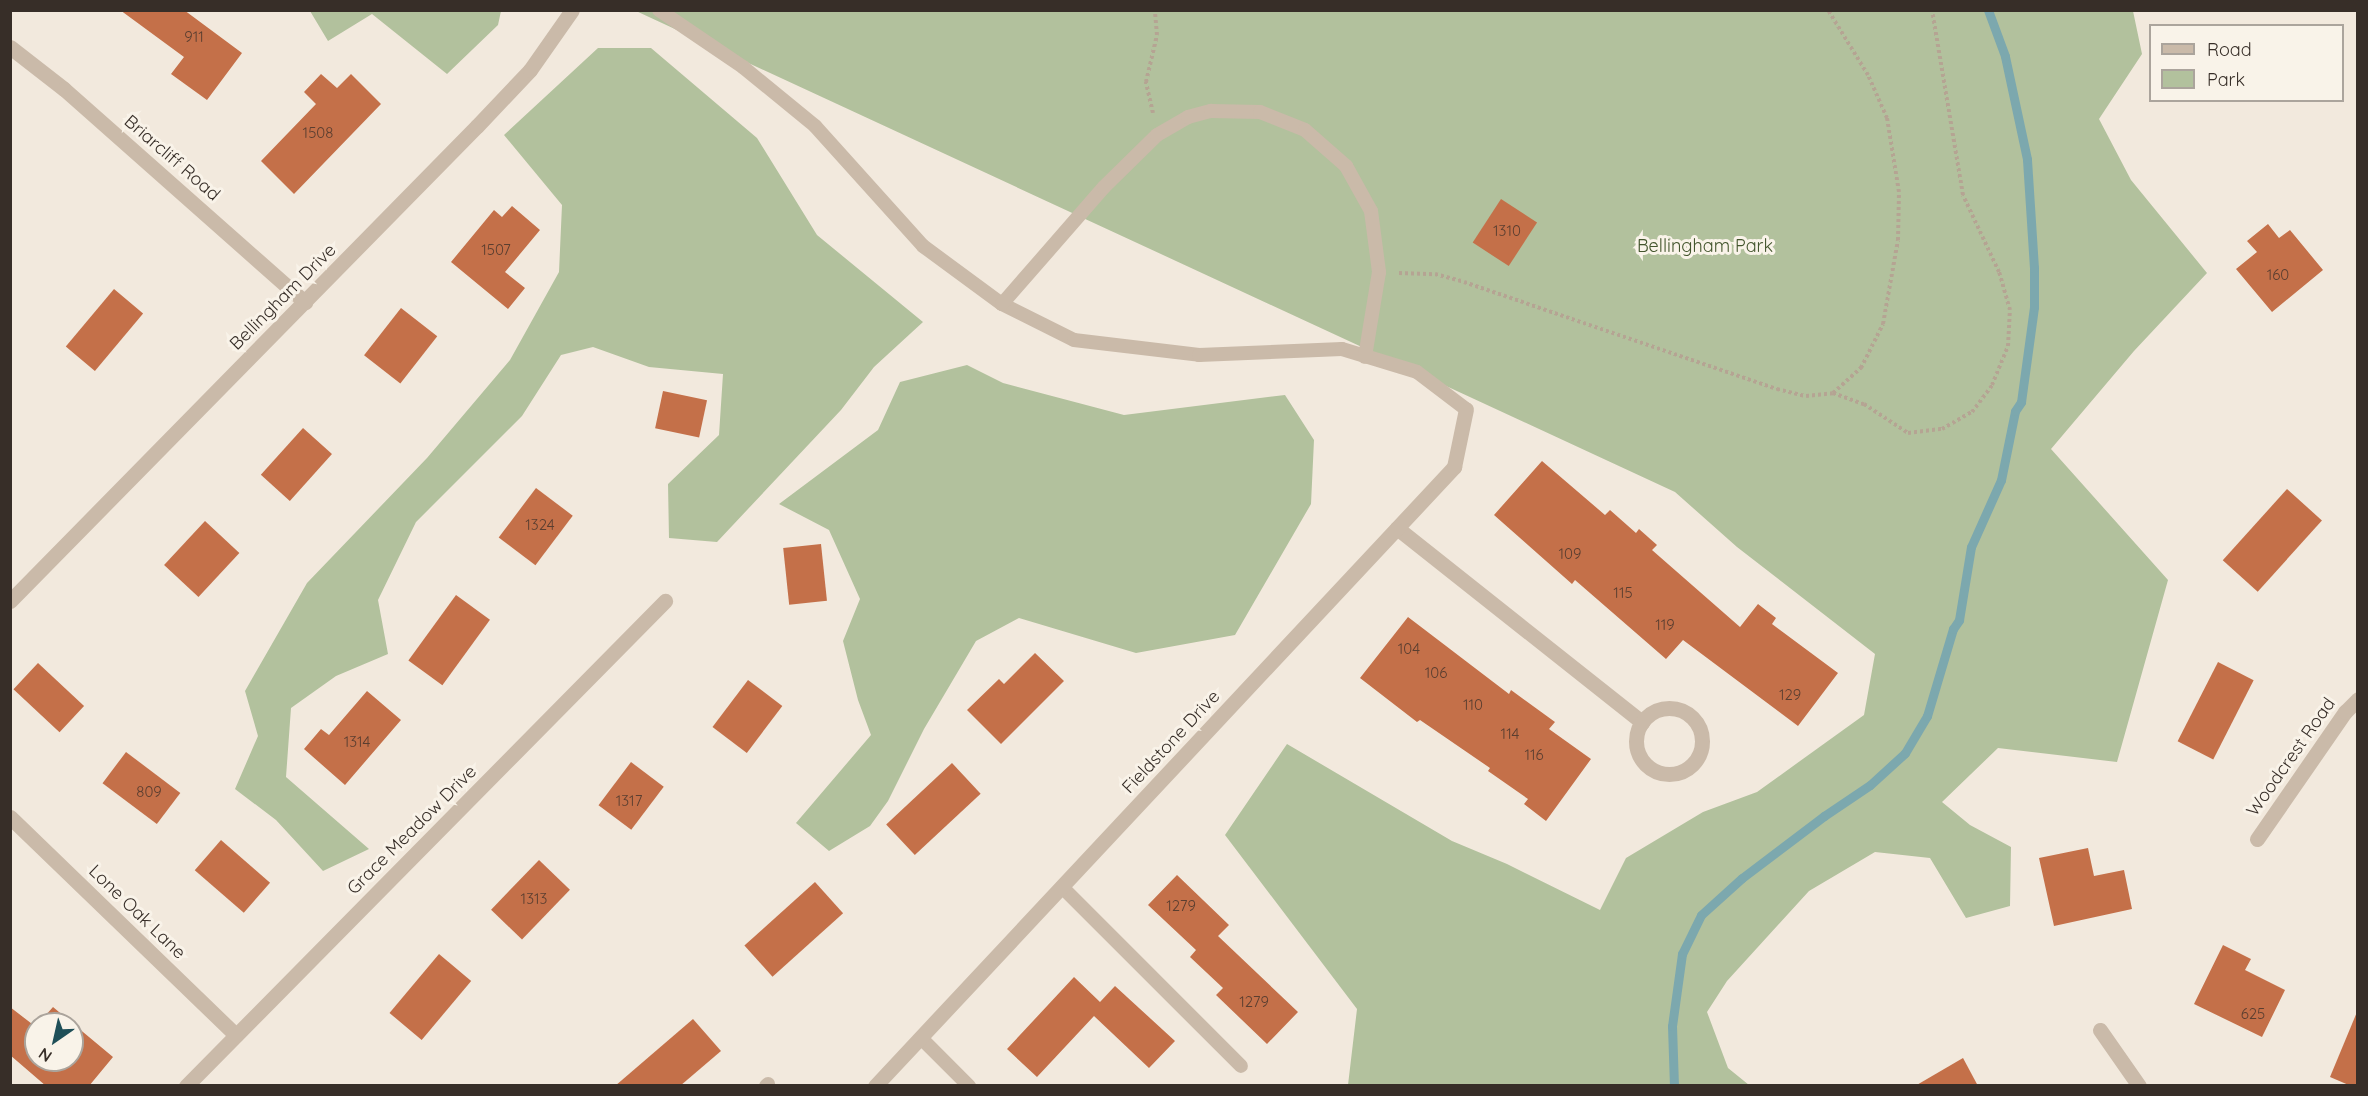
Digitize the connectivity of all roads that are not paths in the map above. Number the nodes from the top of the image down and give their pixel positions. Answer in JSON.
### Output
{"nodes":[{"id":1,"x":572,"y":10,"type":"edge"},
{"id":2,"x":659,"y":10,"type":"edge"},
{"id":3,"x":10,"y":47,"type":"edge"},
{"id":4,"x":305,"y":302,"type":"junction"},
{"id":5,"x":1002,"y":304,"type":"junction"},
{"id":6,"x":1365,"y":357,"type":"junction"},
{"id":7,"x":1466,"y":409,"type":"joint"},
{"id":8,"x":1397,"y":528,"type":"junction"},
{"id":9,"x":10,"y":601,"type":"edge"},
{"id":10,"x":665,"y":601,"type":"dead end"},
{"id":11,"x":2358,"y":699,"type":"edge"},
{"id":12,"x":1642,"y":722,"type":"junction"},
{"id":13,"x":10,"y":817,"type":"edge"},
{"id":14,"x":2257,"y":839,"type":"dead end"},
{"id":15,"x":1062,"y":887,"type":"junction"},
{"id":16,"x":2100,"y":1030,"type":"dead end"},
{"id":17,"x":236,"y":1035,"type":"junction"},
{"id":18,"x":921,"y":1038,"type":"junction"},
{"id":19,"x":1241,"y":1066,"type":"dead end"},
{"id":20,"x":186,"y":1086,"type":"edge"},
{"id":21,"x":875,"y":1086,"type":"edge"},
{"id":22,"x":969,"y":1086,"type":"edge"},
{"id":23,"x":2139,"y":1086,"type":"edge"}],
"edges":[{"from":1,"to":4,"type":"street","name":"Bellingham Drive"},
{"from":2,"to":5,"type":"lane"},
{"from":3,"to":4,"type":"street","name":"Briarcliff Road"},
{"from":4,"to":9,"type":"street","name":"Bellingham Drive"},
{"from":5,"to":6,"type":"lane"},
{"from":5,"to":6,"type":"lane"},
{"from":6,"to":7,"type":"lane"},
{"from":7,"to":8,"type":"street","name":"Fieldstone Drive"},
{"from":8,"to":12,"type":"street"},
{"from":8,"to":15,"type":"street","name":"Fieldstone Drive"},
{"from":10,"to":17,"type":"street","name":"Grace Meadow Drive"},
{"from":11,"to":14,"type":"street","name":"Woodcrest Road"},
{"from":12,"to":12,"type":"street"},
{"from":13,"to":17,"type":"street","name":"Lone Oak Lane"},
{"from":15,"to":18,"type":"street","name":"Fieldstone Drive"},
{"from":15,"to":19,"type":"lane"},
{"from":16,"to":23,"type":"street"},
{"from":17,"to":20,"type":"street","name":"Grace Meadow Drive"},
{"from":18,"to":21,"type":"street","name":"Fieldstone Drive"},
{"from":18,"to":22,"type":"lane"}]}
